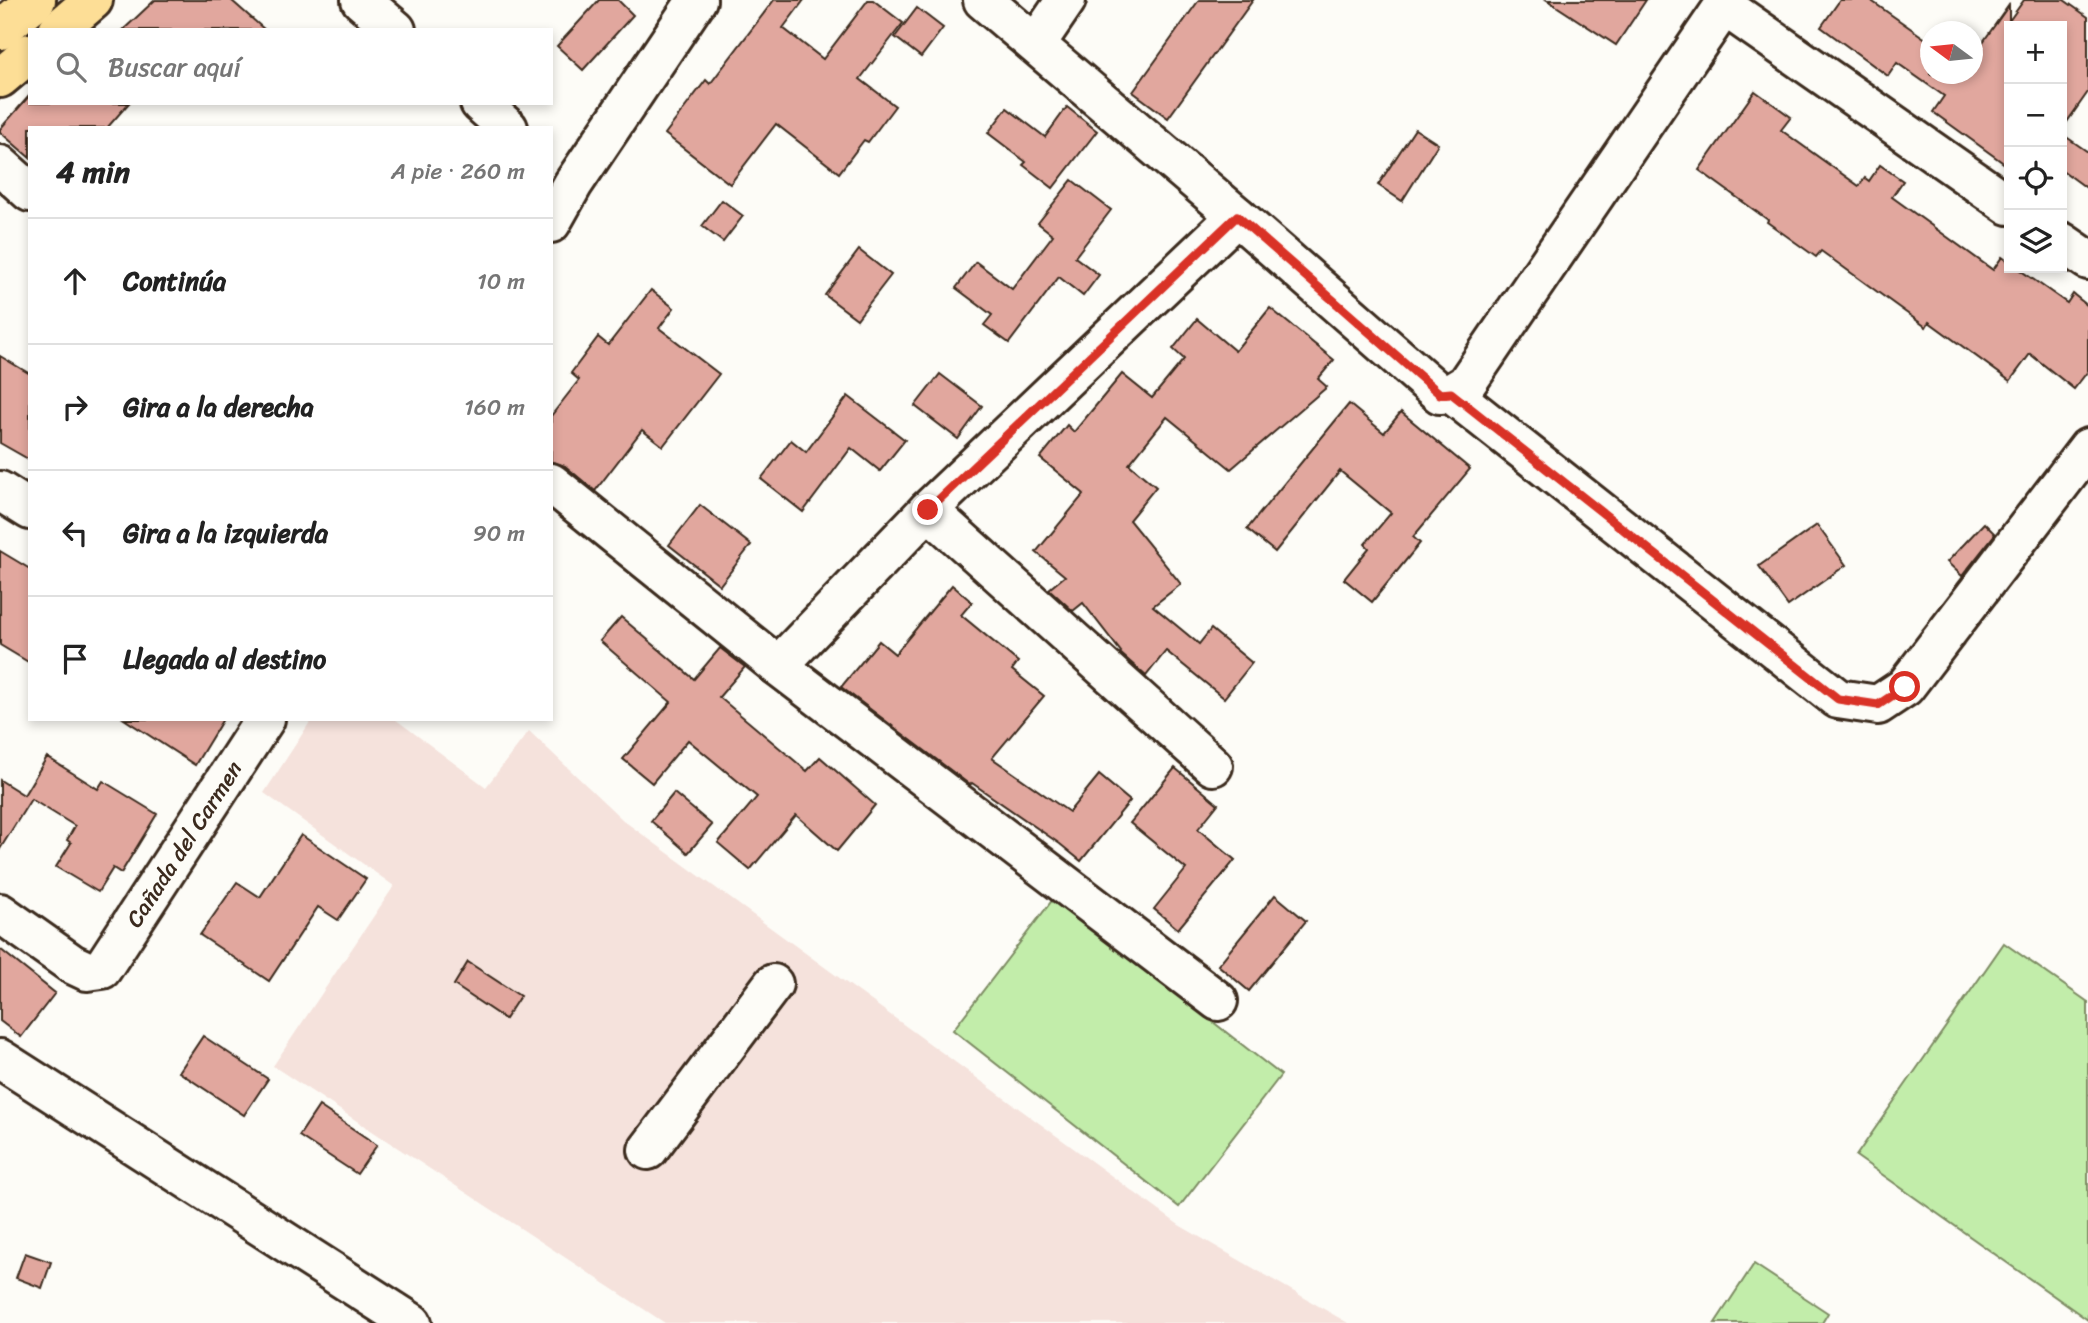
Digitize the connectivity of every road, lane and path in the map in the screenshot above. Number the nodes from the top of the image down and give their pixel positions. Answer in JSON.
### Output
{"nodes":[{"id":1,"x":93,"y":0,"type":"edge"},
{"id":2,"x":362,"y":0,"type":"edge"},
{"id":3,"x":698,"y":0,"type":"edge"},
{"id":4,"x":983,"y":0,"type":"edge"},
{"id":5,"x":1066,"y":0,"type":"edge"},
{"id":6,"x":1726,"y":3,"type":"edge"},
{"id":7,"x":45,"y":15,"type":"edge"},
{"id":8,"x":394,"y":28,"type":"edge"},
{"id":9,"x":0,"y":30,"type":"edge"},
{"id":10,"x":1036,"y":44,"type":"junction"},
{"id":11,"x":28,"y":55,"type":"edge"},
{"id":12,"x":0,"y":78,"type":"edge"},
{"id":13,"x":482,"y":105,"type":"edge"},
{"id":14,"x":506,"y":126,"type":"edge"},
{"id":15,"x":0,"y":165,"type":"edge"},
{"id":16,"x":562,"y":175,"type":"edge"},
{"id":17,"x":28,"y":190,"type":"edge"},
{"id":18,"x":2004,"y":201,"type":"edge"},
{"id":19,"x":553,"y":214,"type":"edge"},
{"id":20,"x":1237,"y":216,"type":"junction"},
{"id":21,"x":2067,"y":245,"type":"edge"},
{"id":22,"x":2088,"y":260,"type":"edge"},
{"id":23,"x":1451,"y":393,"type":"junction"},
{"id":24,"x":2088,"y":447,"type":"edge"},
{"id":25,"x":553,"y":485,"type":"edge"},
{"id":26,"x":0,"y":491,"type":"edge"},
{"id":27,"x":28,"y":509,"type":"edge"},
{"id":28,"x":928,"y":510,"type":"junction"},
{"id":29,"x":778,"y":666,"type":"junction"},
{"id":30,"x":264,"y":721,"type":"edge"},
{"id":31,"x":1213,"y":766,"type":"dead end"},
{"id":32,"x":0,"y":914,"type":"edge"},
{"id":33,"x":773,"y":984,"type":"dead end"},
{"id":34,"x":1218,"y":1001,"type":"dead end"},
{"id":35,"x":0,"y":1059,"type":"edge"},
{"id":36,"x":648,"y":1150,"type":"dead end"},
{"id":37,"x":412,"y":1323,"type":"edge"}],
"edges":[{"from":1,"to":7,"type":"main road"},
{"from":2,"to":8,"type":"street"},
{"from":3,"to":16,"type":"street"},
{"from":4,"to":10,"type":"street"},
{"from":5,"to":10,"type":"street"},
{"from":6,"to":18,"type":"street"},
{"from":6,"to":23,"type":"street"},
{"from":7,"to":9,"type":"main road"},
{"from":10,"to":20,"type":"street"},
{"from":11,"to":12,"type":"main road"},
{"from":13,"to":14,"type":"street"},
{"from":15,"to":17,"type":"street"},
{"from":16,"to":19,"type":"street"},
{"from":20,"to":23,"type":"street"},
{"from":20,"to":28,"type":"street"},
{"from":21,"to":22,"type":"street"},
{"from":23,"to":24,"type":"street"},
{"from":25,"to":29,"type":"street"},
{"from":26,"to":27,"type":"street"},
{"from":28,"to":29,"type":"street"},
{"from":28,"to":31,"type":"street"},
{"from":29,"to":34,"type":"street"},
{"from":30,"to":32,"type":"street","name":"Cañada del Carmen"},
{"from":33,"to":36,"type":"street"},
{"from":35,"to":37,"type":"street"}]}
